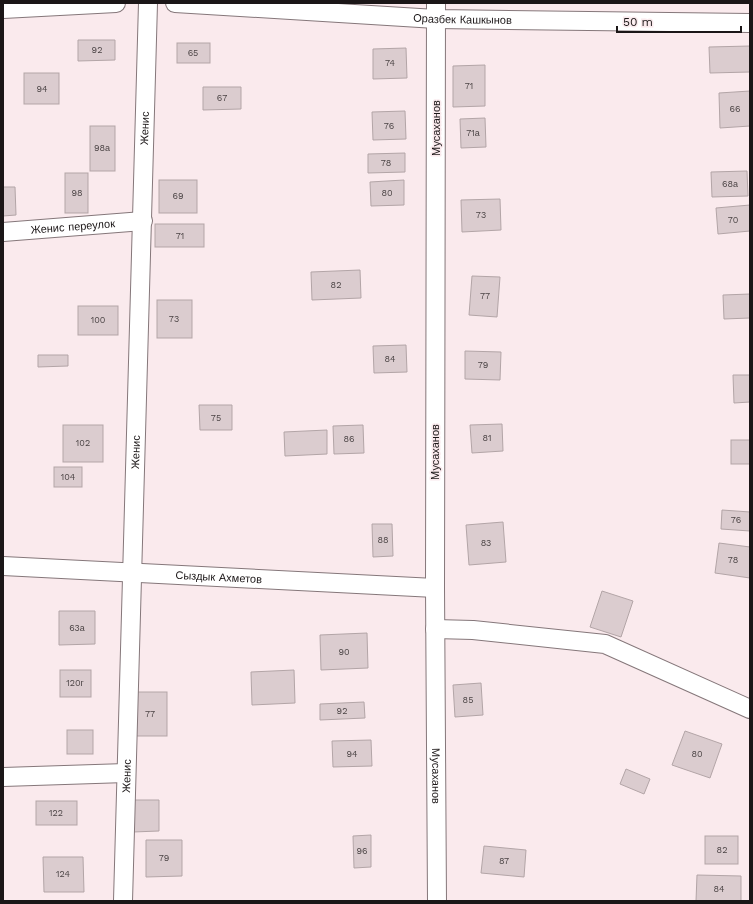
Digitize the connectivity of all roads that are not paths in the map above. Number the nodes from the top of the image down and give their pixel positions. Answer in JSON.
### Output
{"nodes":[{"id":1,"x":116,"y":3,"type":"edge"},
{"id":2,"x":148,"y":3,"type":"edge"},
{"id":3,"x":175,"y":3,"type":"edge"},
{"id":4,"x":3,"y":9,"type":"edge"},
{"id":5,"x":436,"y":11,"type":"edge"},
{"id":6,"x":750,"y":23,"type":"edge"},
{"id":7,"x":143,"y":222,"type":"junction"},
{"id":8,"x":3,"y":232,"type":"edge"},
{"id":9,"x":3,"y":566,"type":"edge"},
{"id":10,"x":131,"y":571,"type":"junction"},
{"id":11,"x":435,"y":588,"type":"junction"},
{"id":12,"x":435,"y":629,"type":"junction"},
{"id":13,"x":750,"y":709,"type":"edge"},
{"id":14,"x":126,"y":773,"type":"junction"},
{"id":15,"x":3,"y":776,"type":"edge"},
{"id":16,"x":123,"y":901,"type":"edge"},
{"id":17,"x":437,"y":901,"type":"edge"}],
"edges":[{"from":1,"to":4,"type":"street"},
{"from":2,"to":7,"type":"street","name":"Женис"},
{"from":3,"to":5,"type":"street","name":"Оразбек Кашкынов"},
{"from":5,"to":6,"type":"street","name":"Оразбек Кашкынов"},
{"from":5,"to":11,"type":"street","name":"Мусаханов"},
{"from":7,"to":8,"type":"street","name":"Женис переулок"},
{"from":7,"to":10,"type":"street","name":"Женис"},
{"from":9,"to":10,"type":"street","name":"Сыздык Ахметов"},
{"from":10,"to":11,"type":"street","name":"Сыздык Ахметов"},
{"from":10,"to":14,"type":"street","name":"Женис"},
{"from":11,"to":12,"type":"street","name":"Мусаханов"},
{"from":12,"to":13,"type":"street"},
{"from":12,"to":17,"type":"street","name":"Мусаханов"},
{"from":14,"to":15,"type":"street"},
{"from":14,"to":16,"type":"street","name":"Женис"}]}
